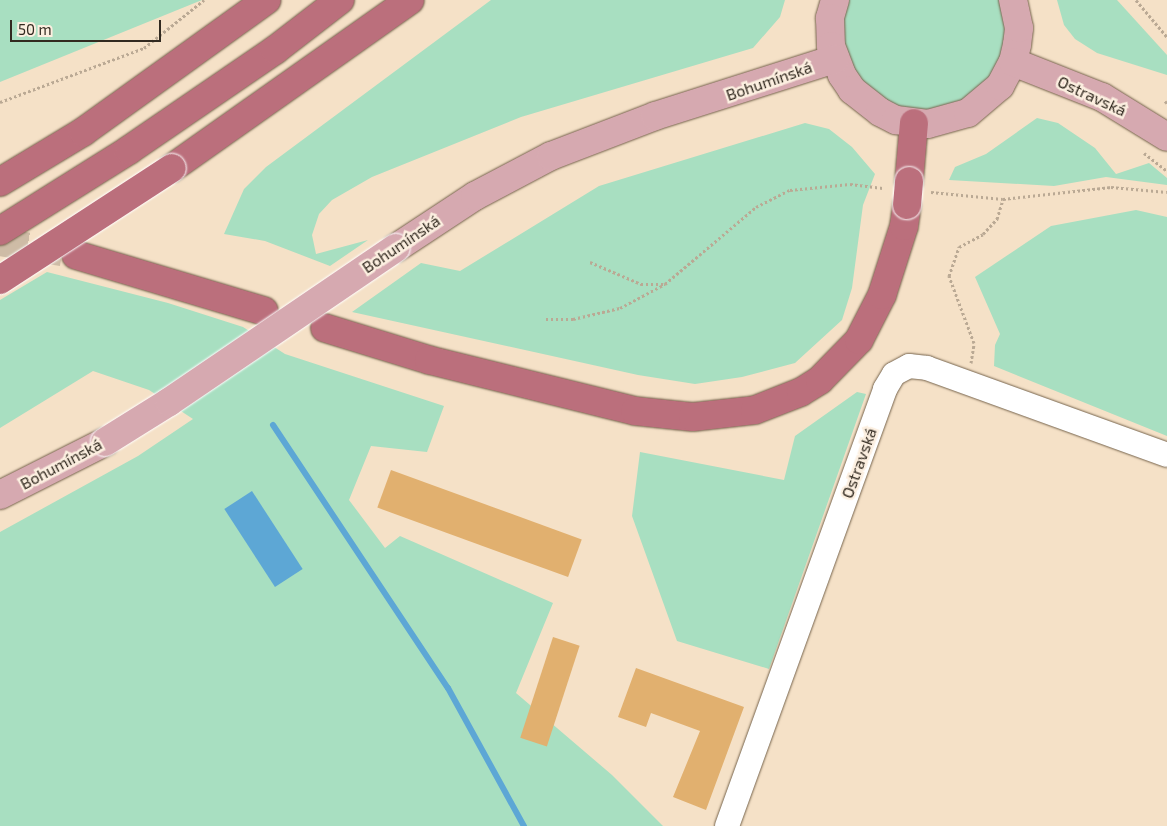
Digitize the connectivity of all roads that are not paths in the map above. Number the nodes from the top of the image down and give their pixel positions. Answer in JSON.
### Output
{"nodes":[{"id":1,"x":268,"y":0,"type":"edge"},
{"id":2,"x":340,"y":0,"type":"edge"},
{"id":3,"x":410,"y":0,"type":"edge"},
{"id":4,"x":835,"y":0,"type":"edge"},
{"id":5,"x":1013,"y":0,"type":"edge"},
{"id":6,"x":835,"y":59,"type":"junction"},
{"id":7,"x":1013,"y":62,"type":"junction"},
{"id":8,"x":914,"y":123,"type":"junction"},
{"id":9,"x":1167,"y":137,"type":"edge"},
{"id":10,"x":0,"y":182,"type":"edge"},
{"id":11,"x":0,"y":230,"type":"edge"},
{"id":12,"x":76,"y":255,"type":"tunnel mouth"},
{"id":13,"x":0,"y":280,"type":"edge"},
{"id":14,"x":264,"y":311,"type":"dead end"},
{"id":15,"x":325,"y":328,"type":"dead end"},
{"id":16,"x":1167,"y":455,"type":"edge"},
{"id":17,"x":0,"y":495,"type":"edge"},
{"id":18,"x":727,"y":826,"type":"edge"}],
"edges":[{"from":1,"to":10,"type":"highway"},
{"from":2,"to":11,"type":"highway"},
{"from":3,"to":13,"type":"highway","bridge":true},
{"from":4,"to":6,"type":"main road"},
{"from":5,"to":7,"type":"main road"},
{"from":6,"to":8,"type":"main road"},
{"from":6,"to":17,"type":"main road","name":"Bohumínská","bridge":true},
{"from":7,"to":8,"type":"main road"},
{"from":7,"to":9,"type":"main road","name":"Ostravská"},
{"from":8,"to":15,"type":"highway"},
{"from":12,"to":14,"type":"highway"},
{"from":16,"to":18,"type":"street","name":"Ostravská"}]}
